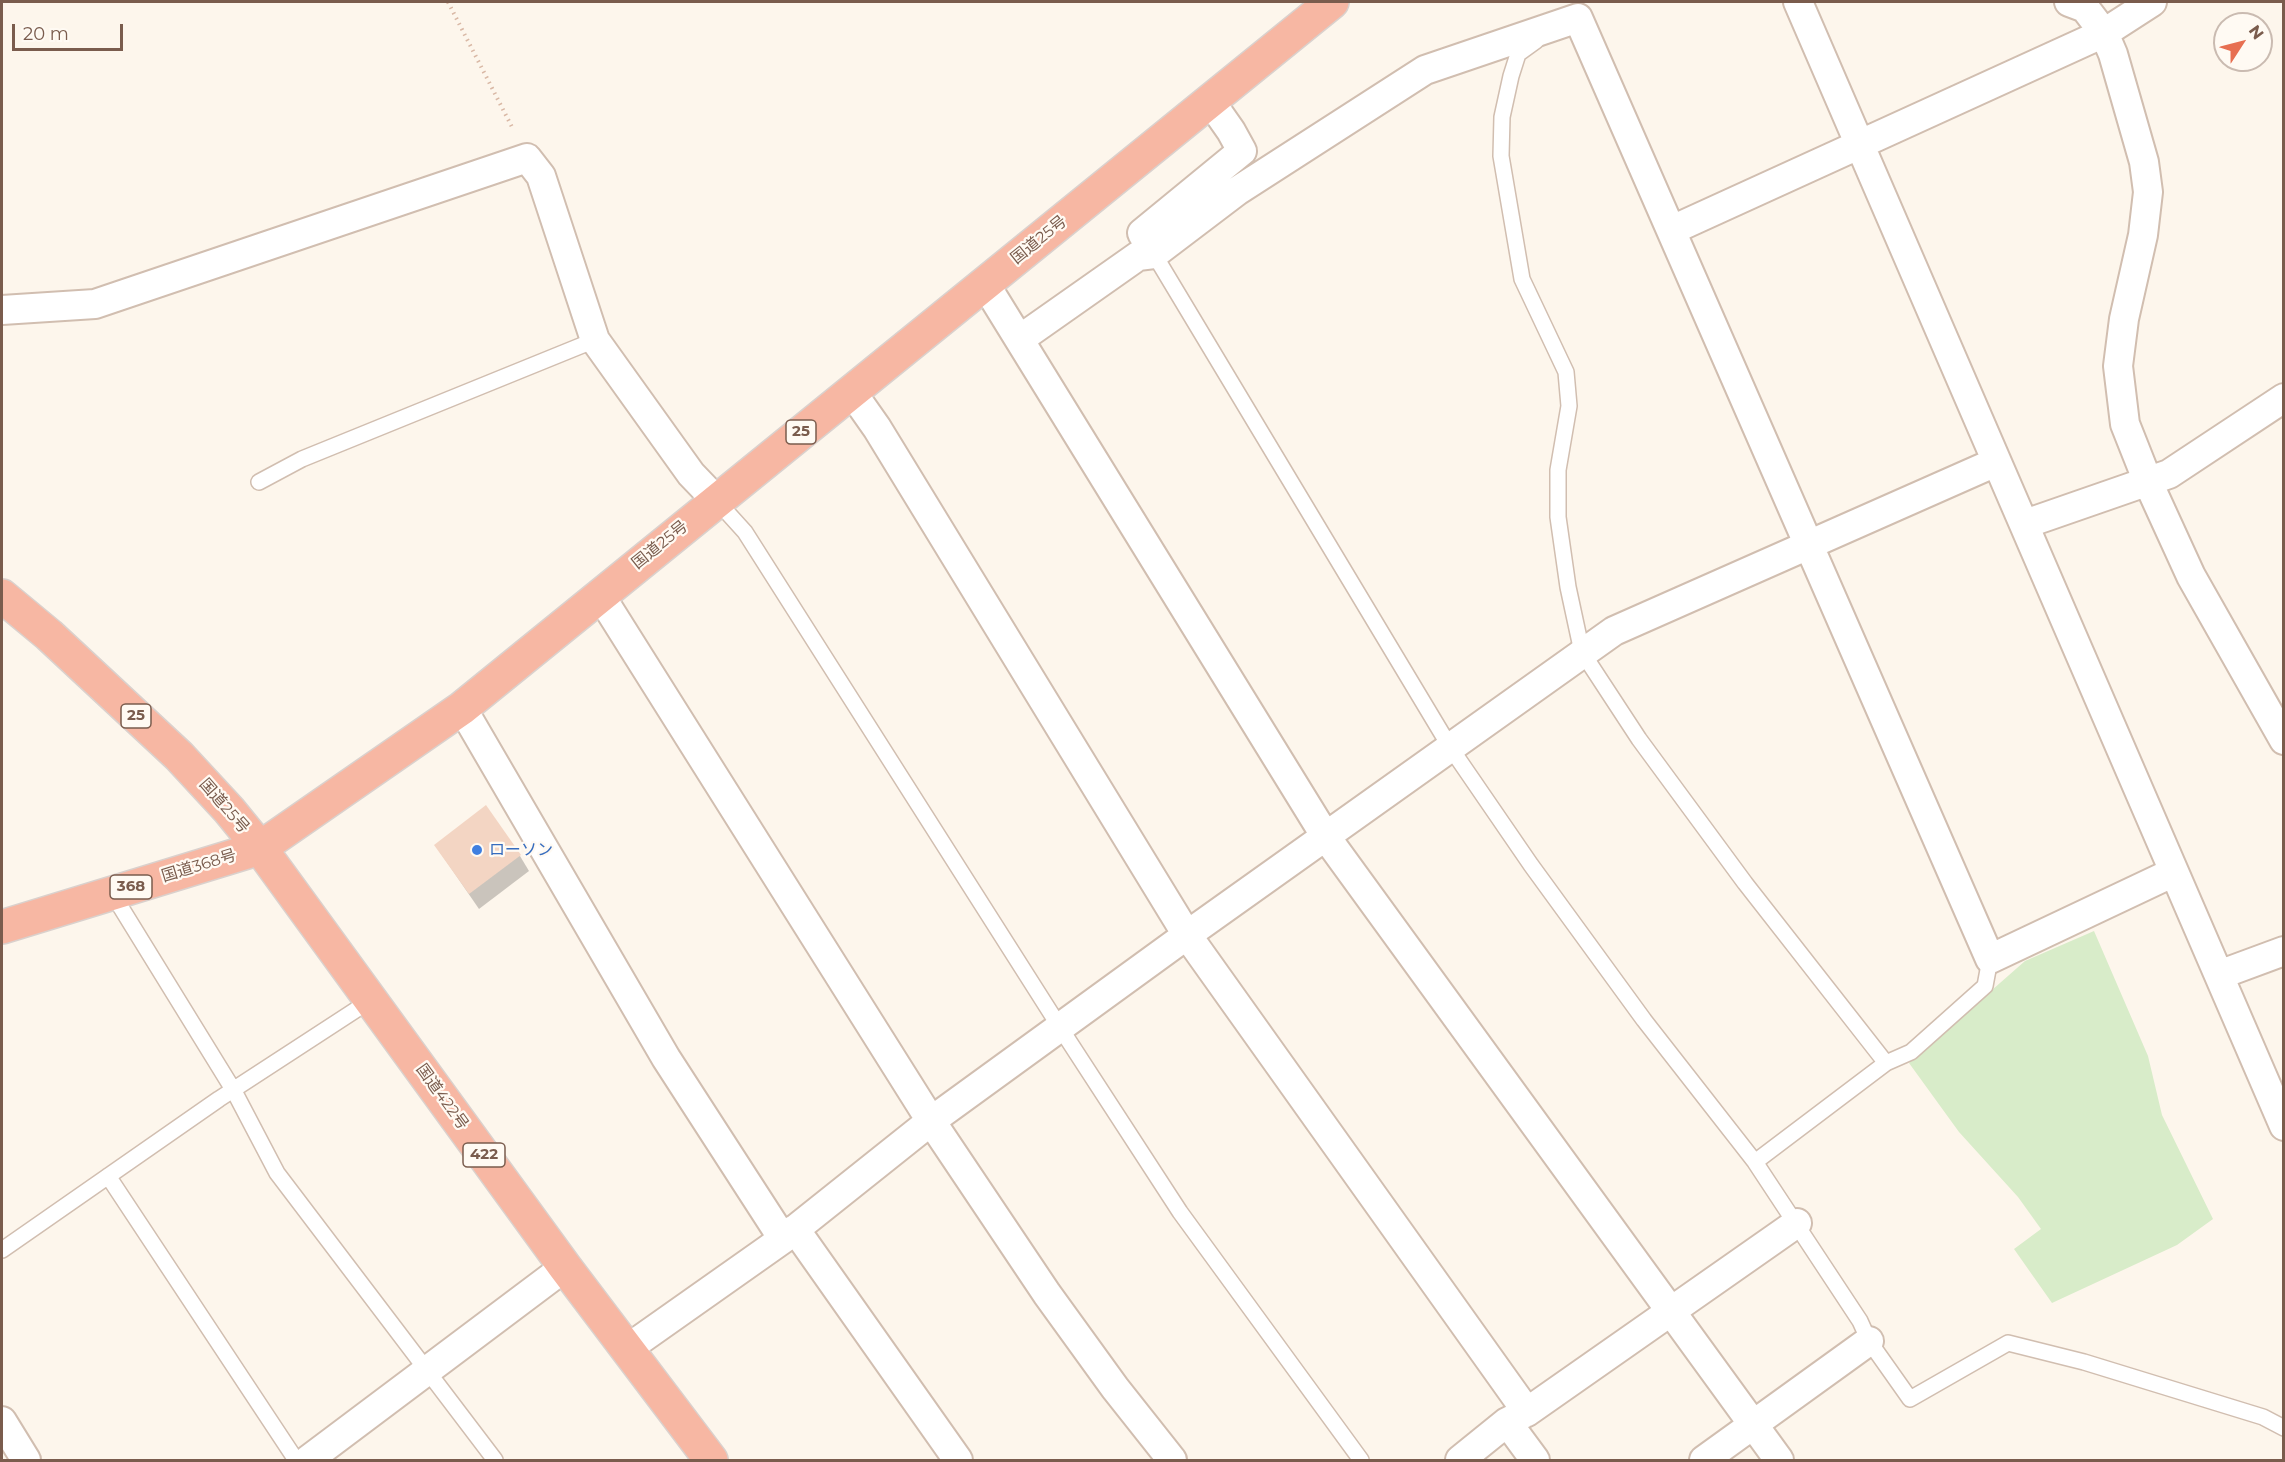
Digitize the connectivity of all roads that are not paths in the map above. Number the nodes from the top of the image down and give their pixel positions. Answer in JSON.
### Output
{"nodes":[{"id":1,"x":1332,"y":2,"type":"edge"},
{"id":2,"x":1798,"y":2,"type":"edge"},
{"id":3,"x":2069,"y":2,"type":"edge"},
{"id":4,"x":2152,"y":2,"type":"edge"},
{"id":5,"x":1578,"y":14,"type":"edge"},
{"id":6,"x":2104,"y":33,"type":"junction"},
{"id":7,"x":1210,"y":101,"type":"junction"},
{"id":8,"x":1858,"y":145,"type":"junction"},
{"id":9,"x":1672,"y":230,"type":"junction"},
{"id":10,"x":1154,"y":254,"type":"junction"},
{"id":11,"x":985,"y":284,"type":"junction"},
{"id":12,"x":2,"y":310,"type":"edge"},
{"id":13,"x":1020,"y":339,"type":"junction"},
{"id":14,"x":595,"y":340,"type":"junction"},
{"id":15,"x":851,"y":391,"type":"junction"},
{"id":16,"x":2283,"y":398,"type":"edge"},
{"id":17,"x":1996,"y":462,"type":"junction"},
{"id":18,"x":260,"y":482,"type":"dead end"},
{"id":19,"x":2148,"y":482,"type":"junction"},
{"id":20,"x":716,"y":500,"type":"junction"},
{"id":21,"x":2025,"y":524,"type":"junction"},
{"id":22,"x":1809,"y":545,"type":"junction"},
{"id":23,"x":600,"y":595,"type":"junction"},
{"id":24,"x":2,"y":596,"type":"edge"},
{"id":25,"x":1582,"y":652,"type":"junction"},
{"id":26,"x":462,"y":708,"type":"junction"},
{"id":27,"x":2283,"y":740,"type":"edge"},
{"id":28,"x":1449,"y":747,"type":"junction"},
{"id":29,"x":1326,"y":837,"type":"junction"},
{"id":30,"x":260,"y":848,"type":"junction"},
{"id":31,"x":2174,"y":872,"type":"junction"},
{"id":32,"x":112,"y":893,"type":"junction"},
{"id":33,"x":2,"y":927,"type":"edge"},
{"id":34,"x":1187,"y":935,"type":"junction"},
{"id":35,"x":2283,"y":951,"type":"edge"},
{"id":36,"x":1990,"y":959,"type":"junction"},
{"id":37,"x":2218,"y":975,"type":"junction"},
{"id":38,"x":371,"y":1000,"type":"junction"},
{"id":39,"x":1061,"y":1029,"type":"junction"},
{"id":40,"x":1886,"y":1063,"type":"junction"},
{"id":41,"x":234,"y":1091,"type":"junction"},
{"id":42,"x":931,"y":1121,"type":"junction"},
{"id":43,"x":2283,"y":1126,"type":"edge"},
{"id":44,"x":1755,"y":1162,"type":"junction"},
{"id":45,"x":108,"y":1176,"type":"junction"},
{"id":46,"x":1797,"y":1223,"type":"junction"},
{"id":47,"x":789,"y":1234,"type":"junction"},
{"id":48,"x":2,"y":1250,"type":"edge"},
{"id":49,"x":565,"y":1267,"type":"junction"},
{"id":50,"x":1669,"y":1311,"type":"junction"},
{"id":51,"x":1869,"y":1341,"type":"junction"},
{"id":52,"x":627,"y":1349,"type":"junction"},
{"id":53,"x":426,"y":1372,"type":"junction"},
{"id":54,"x":1517,"y":1417,"type":"junction"},
{"id":55,"x":2,"y":1421,"type":"edge"},
{"id":56,"x":1753,"y":1425,"type":"junction"},
{"id":57,"x":2283,"y":1428,"type":"edge"},
{"id":58,"x":26,"y":1461,"type":"edge"},
{"id":59,"x":297,"y":1461,"type":"edge"},
{"id":60,"x":308,"y":1461,"type":"edge"},
{"id":61,"x":495,"y":1461,"type":"edge"},
{"id":62,"x":711,"y":1461,"type":"edge"},
{"id":63,"x":958,"y":1461,"type":"edge"},
{"id":64,"x":1172,"y":1461,"type":"edge"},
{"id":65,"x":1361,"y":1461,"type":"edge"},
{"id":66,"x":1460,"y":1461,"type":"edge"},
{"id":67,"x":1535,"y":1461,"type":"edge"},
{"id":68,"x":1704,"y":1461,"type":"edge"},
{"id":69,"x":1779,"y":1461,"type":"edge"}],
"edges":[{"from":1,"to":7,"type":"highway","name":"国道25号","number":"25"},
{"from":2,"to":8,"type":"street"},
{"from":3,"to":6,"type":"street"},
{"from":4,"to":6,"type":"street"},
{"from":5,"to":9,"type":"street"},
{"from":5,"to":10,"type":"street"},
{"from":5,"to":25,"type":"lane"},
{"from":6,"to":8,"type":"street"},
{"from":6,"to":19,"type":"street"},
{"from":7,"to":10,"type":"street"},
{"from":7,"to":11,"type":"highway","name":"国道25号","number":"25"},
{"from":8,"to":9,"type":"street"},
{"from":8,"to":17,"type":"street"},
{"from":9,"to":22,"type":"street"},
{"from":10,"to":13,"type":"street"},
{"from":10,"to":28,"type":"lane"},
{"from":11,"to":13,"type":"street"},
{"from":11,"to":15,"type":"highway","name":"国道25号","number":"25"},
{"from":12,"to":14,"type":"street"},
{"from":13,"to":29,"type":"street"},
{"from":14,"to":18,"type":"lane"},
{"from":14,"to":20,"type":"street"},
{"from":15,"to":20,"type":"highway","name":"国道25号","number":"25"},
{"from":15,"to":34,"type":"street"},
{"from":16,"to":19,"type":"street"},
{"from":17,"to":21,"type":"street"},
{"from":17,"to":22,"type":"street"},
{"from":19,"to":21,"type":"street"},
{"from":19,"to":27,"type":"street"},
{"from":20,"to":23,"type":"highway","name":"国道25号","number":"25"},
{"from":20,"to":39,"type":"lane"},
{"from":21,"to":31,"type":"street"},
{"from":22,"to":25,"type":"street"},
{"from":22,"to":36,"type":"street"},
{"from":23,"to":26,"type":"highway","name":"国道25号","number":"25"},
{"from":23,"to":42,"type":"street"},
{"from":24,"to":30,"type":"highway","name":"国道25号","number":"25"},
{"from":25,"to":28,"type":"street"},
{"from":25,"to":40,"type":"lane"},
{"from":26,"to":30,"type":"highway","name":"国道25号","number":"25"},
{"from":26,"to":47,"type":"street"},
{"from":28,"to":29,"type":"street"},
{"from":28,"to":44,"type":"lane"},
{"from":29,"to":34,"type":"street"},
{"from":29,"to":50,"type":"street"},
{"from":30,"to":32,"type":"highway","name":"国道368号","number":"368"},
{"from":30,"to":38,"type":"highway","name":"国道422号","number":"422"},
{"from":31,"to":36,"type":"street"},
{"from":31,"to":37,"type":"street"},
{"from":32,"to":33,"type":"highway","name":"国道368号","number":"368"},
{"from":32,"to":41,"type":"lane"},
{"from":34,"to":39,"type":"street"},
{"from":34,"to":54,"type":"street"},
{"from":35,"to":37,"type":"street"},
{"from":36,"to":40,"type":"lane"},
{"from":37,"to":43,"type":"street"},
{"from":38,"to":41,"type":"lane"},
{"from":38,"to":49,"type":"highway","name":"国道422号","number":"422"},
{"from":39,"to":42,"type":"street"},
{"from":39,"to":65,"type":"lane"},
{"from":40,"to":44,"type":"lane"},
{"from":41,"to":45,"type":"lane"},
{"from":41,"to":53,"type":"lane"},
{"from":42,"to":47,"type":"street"},
{"from":42,"to":64,"type":"street"},
{"from":44,"to":46,"type":"lane"},
{"from":45,"to":48,"type":"lane"},
{"from":45,"to":59,"type":"lane"},
{"from":46,"to":50,"type":"street"},
{"from":46,"to":51,"type":"lane"},
{"from":47,"to":52,"type":"street"},
{"from":47,"to":63,"type":"street"},
{"from":49,"to":52,"type":"highway","name":"国道422号","number":"422"},
{"from":49,"to":53,"type":"street"},
{"from":50,"to":54,"type":"street"},
{"from":50,"to":56,"type":"street"},
{"from":51,"to":56,"type":"street"},
{"from":51,"to":57,"type":"lane"},
{"from":52,"to":62,"type":"highway","name":"国道422号","number":"422"},
{"from":53,"to":60,"type":"street"},
{"from":53,"to":61,"type":"lane"},
{"from":54,"to":66,"type":"street"},
{"from":54,"to":67,"type":"street"},
{"from":55,"to":58,"type":"street"},
{"from":56,"to":68,"type":"street"},
{"from":56,"to":69,"type":"street"}]}
